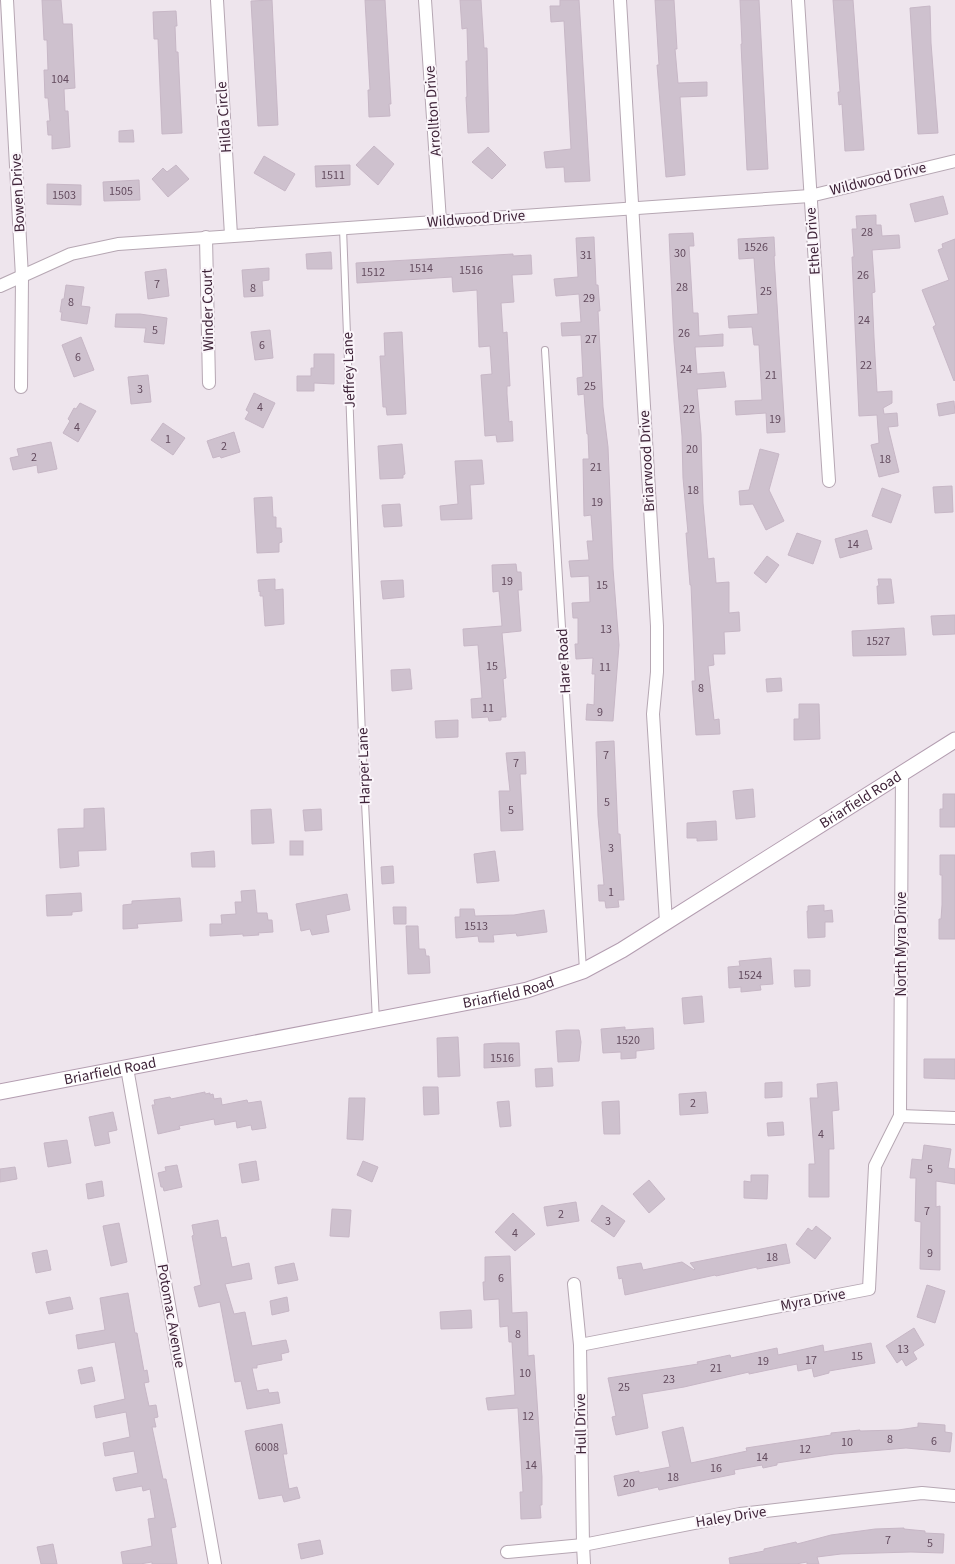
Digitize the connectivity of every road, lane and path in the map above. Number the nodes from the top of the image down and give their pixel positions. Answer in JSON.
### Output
{"nodes":[{"id":1,"x":7,"y":0,"type":"edge"},
{"id":2,"x":217,"y":0,"type":"edge"},
{"id":3,"x":425,"y":0,"type":"edge"},
{"id":4,"x":620,"y":0,"type":"edge"},
{"id":5,"x":798,"y":0,"type":"edge"},
{"id":6,"x":955,"y":161,"type":"edge"},
{"id":7,"x":810,"y":196,"type":"junction"},
{"id":8,"x":632,"y":209,"type":"junction"},
{"id":9,"x":440,"y":221,"type":"junction"},
{"id":10,"x":343,"y":228,"type":"junction"},
{"id":11,"x":231,"y":235,"type":"junction"},
{"id":12,"x":206,"y":237,"type":"junction"},
{"id":13,"x":22,"y":277,"type":"junction"},
{"id":14,"x":0,"y":286,"type":"edge"},
{"id":15,"x":545,"y":350,"type":"dead end"},
{"id":16,"x":209,"y":383,"type":"dead end"},
{"id":17,"x":21,"y":387,"type":"dead end"},
{"id":18,"x":829,"y":481,"type":"dead end"},
{"id":19,"x":355,"y":511,"type":"joint"},
{"id":20,"x":955,"y":740,"type":"edge"},
{"id":21,"x":902,"y":773,"type":"junction"},
{"id":22,"x":666,"y":922,"type":"junction"},
{"id":23,"x":583,"y":971,"type":"junction"},
{"id":24,"x":376,"y":1021,"type":"junction"},
{"id":25,"x":126,"y":1068,"type":"junction"},
{"id":26,"x":0,"y":1092,"type":"edge"},
{"id":27,"x":900,"y":1116,"type":"junction"},
{"id":28,"x":955,"y":1118,"type":"edge"},
{"id":29,"x":574,"y":1284,"type":"dead end"},
{"id":30,"x":580,"y":1345,"type":"junction"},
{"id":31,"x":955,"y":1496,"type":"edge"},
{"id":32,"x":583,"y":1544,"type":"junction"},
{"id":33,"x":507,"y":1552,"type":"dead end"},
{"id":34,"x":215,"y":1564,"type":"edge"},
{"id":35,"x":584,"y":1564,"type":"edge"}],
"edges":[{"from":1,"to":13,"type":"street","name":"Bowen Drive"},
{"from":2,"to":11,"type":"street","name":"Hilda Circle"},
{"from":3,"to":9,"type":"street","name":"Arrollton Drive"},
{"from":4,"to":8,"type":"street","name":"Briarwood Drive"},
{"from":5,"to":7,"type":"street","name":"Ethel Drive"},
{"from":6,"to":7,"type":"street","name":"Wildwood Drive"},
{"from":7,"to":8,"type":"street","name":"Wildwood Drive"},
{"from":7,"to":18,"type":"street","name":"Ethel Drive"},
{"from":8,"to":9,"type":"street","name":"Wildwood Drive"},
{"from":8,"to":22,"type":"street","name":"Briarwood Drive"},
{"from":9,"to":10,"type":"street","name":"Wildwood Drive"},
{"from":10,"to":11,"type":"street","name":"Wildwood Drive"},
{"from":10,"to":19,"type":"lane","name":"Jeffrey Lane"},
{"from":11,"to":12,"type":"street","name":"Wildwood Drive"},
{"from":12,"to":13,"type":"street","name":"Wildwood Drive"},
{"from":12,"to":16,"type":"street","name":"Winder Court"},
{"from":13,"to":14,"type":"street","name":"Wildwood Drive"},
{"from":13,"to":17,"type":"street","name":"Bowen Drive"},
{"from":15,"to":23,"type":"lane","name":"Hare Road"},
{"from":19,"to":24,"type":"lane","name":"Harper Lane"},
{"from":20,"to":21,"type":"main road","name":"Briarfield Road"},
{"from":21,"to":22,"type":"main road","name":"Briarfield Road"},
{"from":21,"to":27,"type":"street","name":"North Myra Drive"},
{"from":22,"to":23,"type":"main road","name":"Briarfield Road"},
{"from":23,"to":24,"type":"main road","name":"Briarfield Road"},
{"from":24,"to":25,"type":"main road","name":"Briarfield Road"},
{"from":25,"to":26,"type":"main road","name":"Briarfield Road"},
{"from":25,"to":34,"type":"street","name":"Potomac Avenue"},
{"from":27,"to":28,"type":"street"},
{"from":27,"to":30,"type":"street","name":"Myra Drive"},
{"from":29,"to":30,"type":"street","name":"Hull Drive"},
{"from":30,"to":32,"type":"street","name":"Hull Drive"},
{"from":31,"to":32,"type":"street","name":"Haley Drive"},
{"from":32,"to":33,"type":"street","name":"Haley Drive"},
{"from":32,"to":35,"type":"street","name":"Hull Drive"}]}
